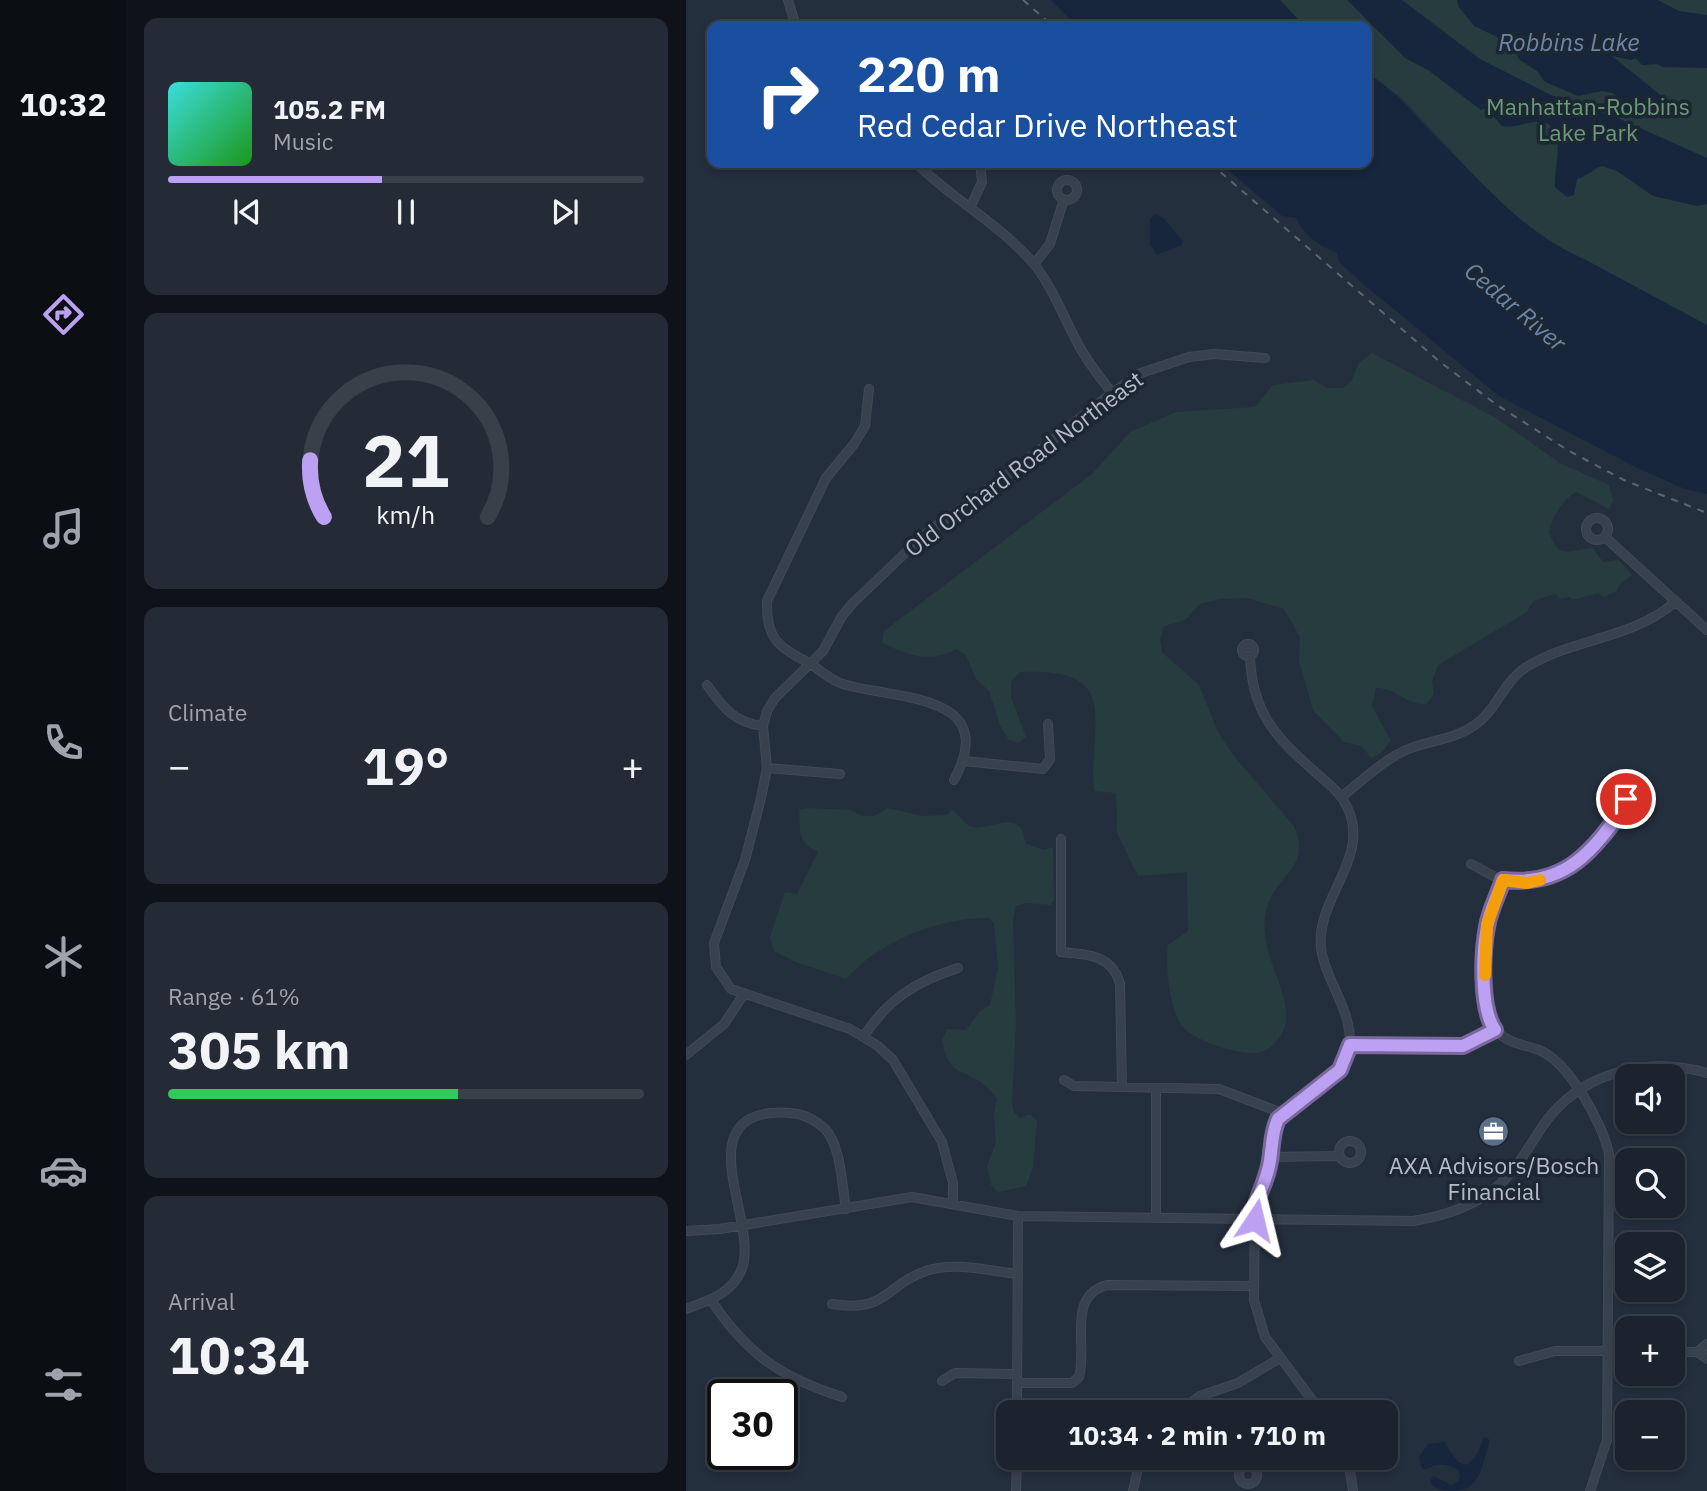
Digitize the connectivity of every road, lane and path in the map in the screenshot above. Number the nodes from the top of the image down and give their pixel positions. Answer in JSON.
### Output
{"nodes":[{"id":1,"x":788,"y":0,"type":"edge"},
{"id":2,"x":794,"y":21,"type":"edge"},
{"id":3,"x":922,"y":168,"type":"edge"},
{"id":4,"x":981,"y":168,"type":"edge"},
{"id":5,"x":1064,"y":199,"type":"dead end"},
{"id":6,"x":971,"y":206,"type":"junction"},
{"id":7,"x":1034,"y":264,"type":"junction"},
{"id":8,"x":1265,"y":358,"type":"dead end"},
{"id":9,"x":869,"y":389,"type":"dead end"},
{"id":10,"x":1112,"y":393,"type":"junction"},
{"id":11,"x":1605,"y":537,"type":"dead end"},
{"id":12,"x":1674,"y":603,"type":"junction"},
{"id":13,"x":1707,"y":630,"type":"edge"},
{"id":14,"x":1250,"y":656,"type":"dead end"},
{"id":15,"x":811,"y":664,"type":"junction"},
{"id":16,"x":707,"y":685,"type":"dead end"},
{"id":17,"x":1048,"y":724,"type":"dead end"},
{"id":18,"x":764,"y":726,"type":"junction"},
{"id":19,"x":964,"y":761,"type":"junction"},
{"id":20,"x":767,"y":768,"type":"junction"},
{"id":21,"x":839,"y":774,"type":"dead end"},
{"id":22,"x":954,"y":780,"type":"dead end"},
{"id":23,"x":1341,"y":797,"type":"junction"},
{"id":24,"x":1628,"y":802,"type":"dead end"},
{"id":25,"x":1061,"y":839,"type":"dead end"},
{"id":26,"x":1471,"y":864,"type":"dead end"},
{"id":27,"x":1503,"y":880,"type":"junction"},
{"id":28,"x":958,"y":968,"type":"dead end"},
{"id":29,"x":744,"y":994,"type":"junction"},
{"id":30,"x":1495,"y":1030,"type":"junction"},
{"id":31,"x":864,"y":1036,"type":"junction"},
{"id":32,"x":1350,"y":1045,"type":"junction"},
{"id":33,"x":686,"y":1055,"type":"edge"},
{"id":34,"x":1707,"y":1073,"type":"edge"},
{"id":35,"x":1064,"y":1080,"type":"dead end"},
{"id":36,"x":1122,"y":1087,"type":"junction"},
{"id":37,"x":1156,"y":1088,"type":"junction"},
{"id":38,"x":1577,"y":1090,"type":"junction"},
{"id":39,"x":1282,"y":1113,"type":"junction"},
{"id":40,"x":1340,"y":1156,"type":"dead end"},
{"id":41,"x":1271,"y":1157,"type":"junction"},
{"id":42,"x":953,"y":1202,"type":"junction"},
{"id":43,"x":846,"y":1209,"type":"junction"},
{"id":44,"x":1018,"y":1216,"type":"junction"},
{"id":45,"x":1156,"y":1219,"type":"junction"},
{"id":46,"x":1255,"y":1220,"type":"junction"},
{"id":47,"x":742,"y":1225,"type":"junction"},
{"id":48,"x":686,"y":1231,"type":"edge"},
{"id":49,"x":1017,"y":1275,"type":"junction"},
{"id":50,"x":1253,"y":1286,"type":"junction"},
{"id":51,"x":711,"y":1300,"type":"junction"},
{"id":52,"x":832,"y":1304,"type":"dead end"},
{"id":53,"x":686,"y":1310,"type":"edge"},
{"id":54,"x":1707,"y":1344,"type":"edge"},
{"id":55,"x":1608,"y":1350,"type":"junction"},
{"id":56,"x":1615,"y":1350,"type":"edge"},
{"id":57,"x":1685,"y":1352,"type":"edge"},
{"id":58,"x":1697,"y":1352,"type":"junction"},
{"id":59,"x":1280,"y":1358,"type":"junction"},
{"id":60,"x":1707,"y":1359,"type":"edge"},
{"id":61,"x":1520,"y":1361,"type":"dead end"},
{"id":62,"x":1017,"y":1378,"type":"junction"},
{"id":63,"x":942,"y":1381,"type":"dead end"},
{"id":64,"x":842,"y":1397,"type":"dead end"},
{"id":65,"x":1017,"y":1400,"type":"edge"},
{"id":66,"x":1195,"y":1400,"type":"edge"},
{"id":67,"x":1312,"y":1400,"type":"edge"},
{"id":68,"x":1017,"y":1470,"type":"edge"},
{"id":69,"x":1139,"y":1470,"type":"edge"},
{"id":70,"x":1350,"y":1470,"type":"edge"},
{"id":71,"x":1016,"y":1491,"type":"edge"},
{"id":72,"x":1133,"y":1491,"type":"edge"},
{"id":73,"x":1353,"y":1491,"type":"edge"},
{"id":74,"x":1590,"y":1491,"type":"edge"}],
"edges":[{"from":1,"to":2,"type":"street"},
{"from":3,"to":6,"type":"street"},
{"from":4,"to":6,"type":"street"},
{"from":5,"to":7,"type":"street"},
{"from":6,"to":7,"type":"street"},
{"from":7,"to":10,"type":"street"},
{"from":8,"to":10,"type":"street","name":"Old Orchard Road Northeast"},
{"from":9,"to":15,"type":"street"},
{"from":10,"to":15,"type":"street","name":"Old Orchard Road Northeast"},
{"from":11,"to":12,"type":"street"},
{"from":12,"to":13,"type":"street"},
{"from":12,"to":23,"type":"street"},
{"from":14,"to":23,"type":"street"},
{"from":15,"to":18,"type":"street","name":"Old Orchard Road Northeast"},
{"from":15,"to":19,"type":"street"},
{"from":16,"to":18,"type":"street"},
{"from":17,"to":19,"type":"street"},
{"from":18,"to":20,"type":"street","name":"Old Orchard Road Northeast"},
{"from":19,"to":22,"type":"street"},
{"from":20,"to":21,"type":"street"},
{"from":20,"to":29,"type":"street","name":"Old Orchard Road Northeast"},
{"from":23,"to":32,"type":"street"},
{"from":24,"to":27,"type":"street"},
{"from":25,"to":36,"type":"street"},
{"from":26,"to":27,"type":"street"},
{"from":27,"to":30,"type":"street"},
{"from":28,"to":31,"type":"street"},
{"from":29,"to":31,"type":"street","name":"Old Orchard Road Northeast"},
{"from":29,"to":33,"type":"street"},
{"from":30,"to":32,"type":"street"},
{"from":30,"to":38,"type":"street"},
{"from":31,"to":42,"type":"street","name":"Old Orchard Road Northeast"},
{"from":32,"to":39,"type":"street"},
{"from":34,"to":38,"type":"street"},
{"from":35,"to":36,"type":"street"},
{"from":36,"to":37,"type":"street"},
{"from":37,"to":39,"type":"street"},
{"from":37,"to":45,"type":"street"},
{"from":38,"to":46,"type":"street"},
{"from":38,"to":55,"type":"street"},
{"from":39,"to":41,"type":"street"},
{"from":40,"to":41,"type":"street"},
{"from":41,"to":46,"type":"street"},
{"from":42,"to":43,"type":"street"},
{"from":42,"to":44,"type":"street"},
{"from":43,"to":47,"type":"street"},
{"from":43,"to":47,"type":"street"},
{"from":44,"to":45,"type":"street"},
{"from":44,"to":49,"type":"street"},
{"from":45,"to":46,"type":"street"},
{"from":46,"to":50,"type":"street"},
{"from":47,"to":48,"type":"street"},
{"from":47,"to":51,"type":"street"},
{"from":49,"to":52,"type":"street"},
{"from":49,"to":62,"type":"street"},
{"from":50,"to":59,"type":"street"},
{"from":50,"to":62,"type":"street"},
{"from":51,"to":53,"type":"street"},
{"from":51,"to":64,"type":"street"},
{"from":54,"to":58,"type":"street"},
{"from":55,"to":56,"type":"street"},
{"from":55,"to":61,"type":"street"},
{"from":55,"to":74,"type":"street"},
{"from":57,"to":58,"type":"street"},
{"from":58,"to":60,"type":"street"},
{"from":59,"to":66,"type":"street"},
{"from":59,"to":67,"type":"street"},
{"from":62,"to":63,"type":"street"},
{"from":62,"to":65,"type":"street"},
{"from":68,"to":71,"type":"street"},
{"from":69,"to":72,"type":"street"},
{"from":70,"to":73,"type":"street"}]}
